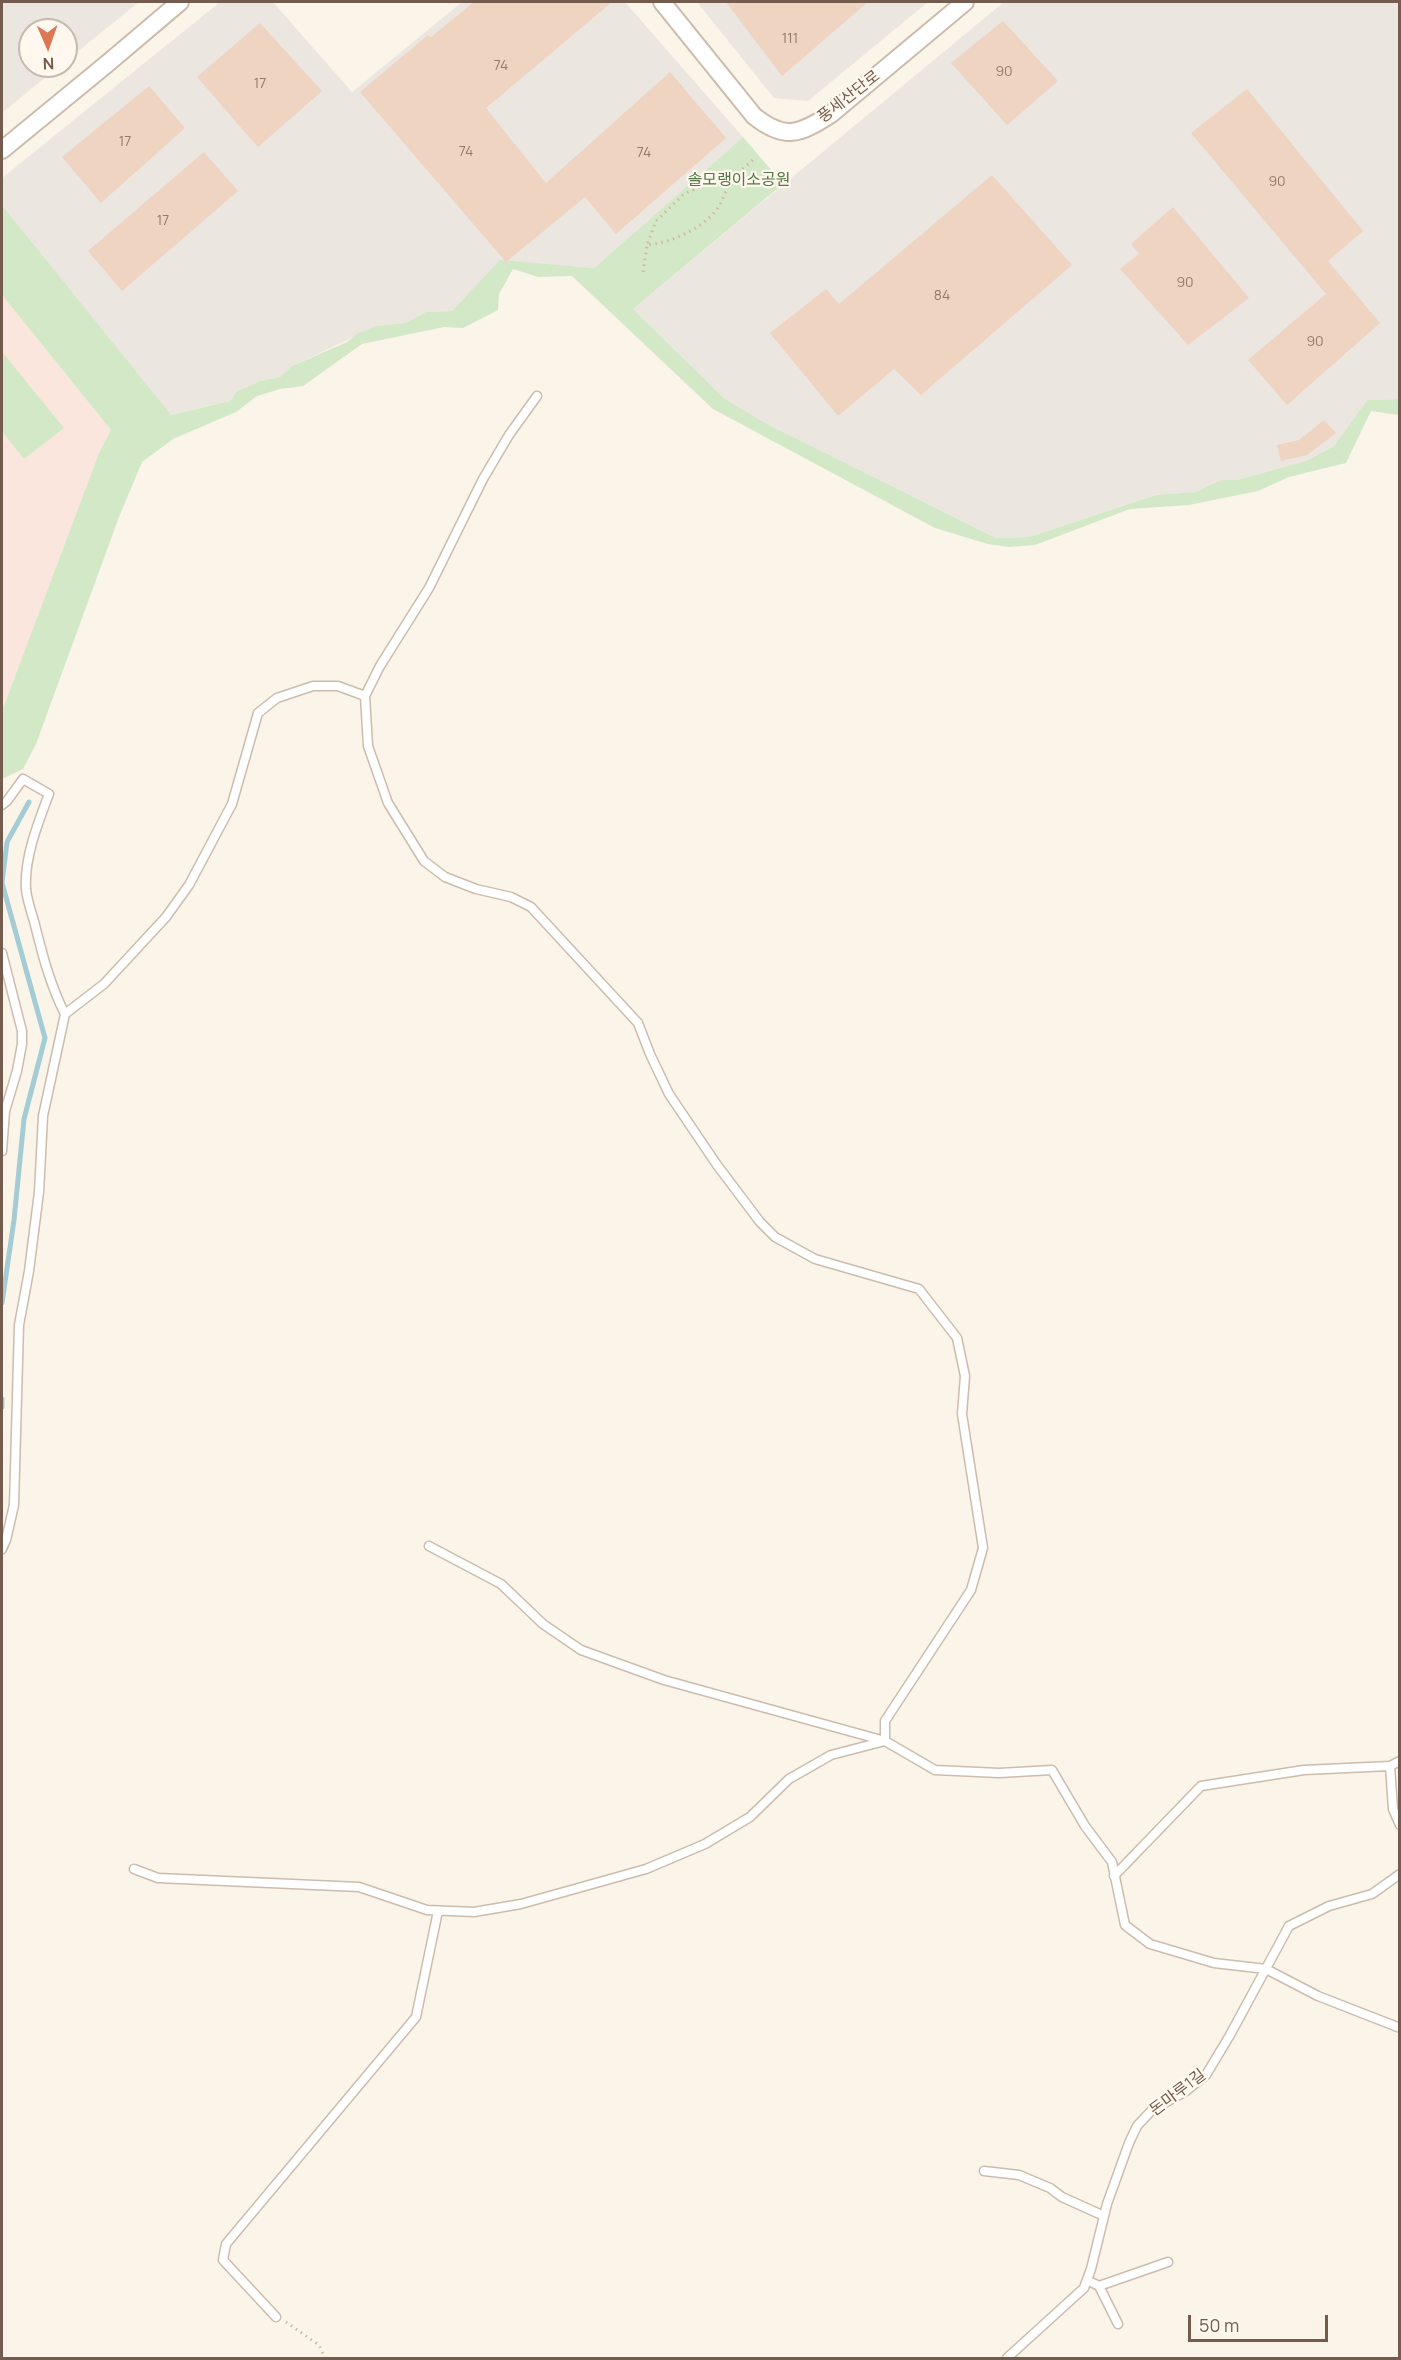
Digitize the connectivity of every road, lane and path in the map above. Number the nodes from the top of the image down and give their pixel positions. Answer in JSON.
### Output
{"nodes":[{"id":1,"x":180,"y":2,"type":"edge"},
{"id":2,"x":662,"y":2,"type":"edge"},
{"id":3,"x":965,"y":2,"type":"edge"},
{"id":4,"x":2,"y":150,"type":"edge"},
{"id":5,"x":755,"y":158,"type":"dead end"},
{"id":6,"x":734,"y":178,"type":"junction"},
{"id":7,"x":646,"y":245,"type":"junction"},
{"id":8,"x":643,"y":272,"type":"dead end"},
{"id":9,"x":537,"y":396,"type":"dead end"},
{"id":10,"x":365,"y":696,"type":"junction"},
{"id":11,"x":2,"y":805,"type":"edge"},
{"id":12,"x":2,"y":953,"type":"edge"},
{"id":13,"x":65,"y":1014,"type":"junction"},
{"id":14,"x":2,"y":1151,"type":"edge"},
{"id":15,"x":429,"y":1546,"type":"dead end"},
{"id":16,"x":2,"y":1549,"type":"edge"},
{"id":17,"x":885,"y":1741,"type":"junction"},
{"id":18,"x":1400,"y":1761,"type":"edge"},
{"id":19,"x":1390,"y":1766,"type":"junction"},
{"id":20,"x":1400,"y":1825,"type":"edge"},
{"id":21,"x":134,"y":1869,"type":"dead end"},
{"id":22,"x":1400,"y":1874,"type":"edge"},
{"id":23,"x":1114,"y":1876,"type":"junction"},
{"id":24,"x":438,"y":1911,"type":"junction"},
{"id":25,"x":1266,"y":1969,"type":"junction"},
{"id":26,"x":1400,"y":2028,"type":"edge"},
{"id":27,"x":984,"y":2171,"type":"dead end"},
{"id":28,"x":1104,"y":2216,"type":"junction"},
{"id":29,"x":1167,"y":2262,"type":"dead end"},
{"id":30,"x":1087,"y":2280,"type":"junction"},
{"id":31,"x":1099,"y":2286,"type":"junction"},
{"id":32,"x":276,"y":2317,"type":"joint"},
{"id":33,"x":1118,"y":2324,"type":"dead end"},
{"id":34,"x":325,"y":2358,"type":"edge"},
{"id":35,"x":1007,"y":2358,"type":"edge"}],
"edges":[{"from":1,"to":4,"type":"street"},
{"from":2,"to":3,"type":"street","name":"풍세산단로"},
{"from":5,"to":6,"type":"path"},
{"from":6,"to":7,"type":"path"},
{"from":6,"to":7,"type":"path"},
{"from":7,"to":8,"type":"path"},
{"from":9,"to":10,"type":"lane"},
{"from":10,"to":13,"type":"lane"},
{"from":10,"to":17,"type":"lane"},
{"from":11,"to":13,"type":"lane"},
{"from":12,"to":14,"type":"lane"},
{"from":13,"to":16,"type":"lane"},
{"from":15,"to":17,"type":"lane"},
{"from":17,"to":23,"type":"lane"},
{"from":17,"to":24,"type":"lane"},
{"from":18,"to":19,"type":"lane"},
{"from":19,"to":20,"type":"lane"},
{"from":19,"to":23,"type":"lane"},
{"from":21,"to":24,"type":"lane"},
{"from":22,"to":25,"type":"lane","name":"돈마루1길"},
{"from":23,"to":25,"type":"lane"},
{"from":24,"to":32,"type":"lane"},
{"from":25,"to":26,"type":"lane"},
{"from":25,"to":28,"type":"lane","name":"돈마루1길"},
{"from":27,"to":28,"type":"lane"},
{"from":28,"to":30,"type":"lane","name":"돈마루1길"},
{"from":29,"to":31,"type":"lane"},
{"from":30,"to":31,"type":"lane"},
{"from":30,"to":35,"type":"lane","name":"돈마루1길"},
{"from":31,"to":33,"type":"lane"},
{"from":32,"to":34,"type":"path"}]}
